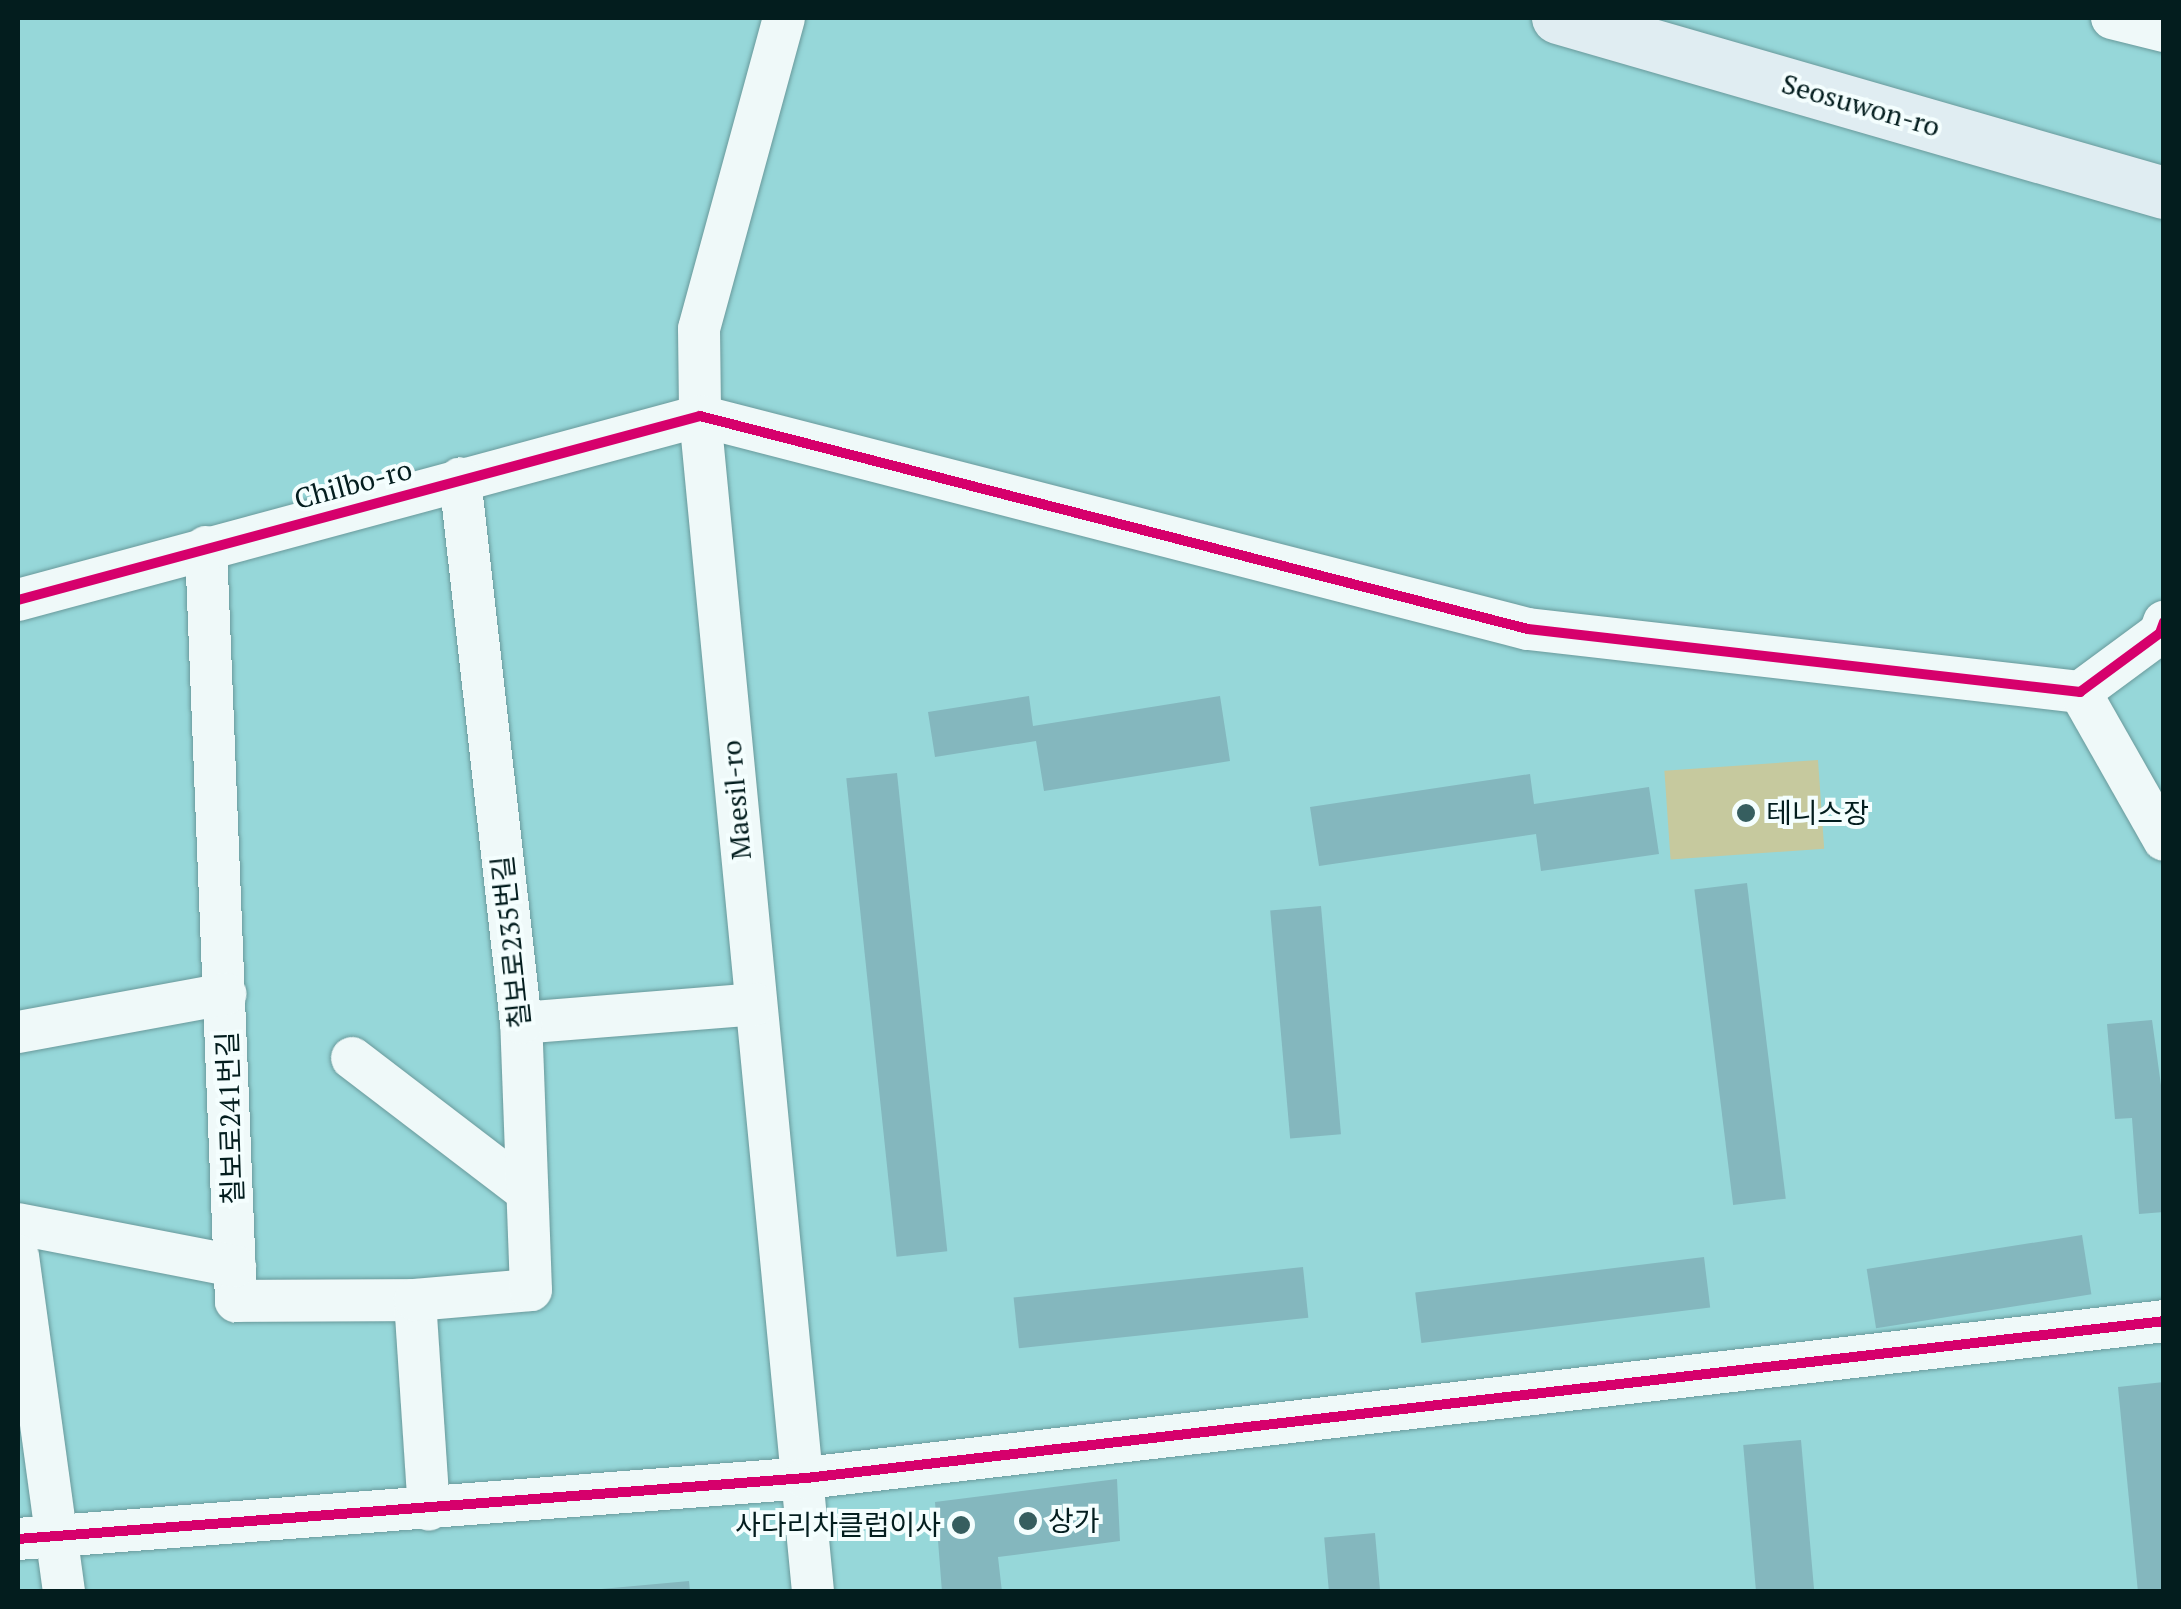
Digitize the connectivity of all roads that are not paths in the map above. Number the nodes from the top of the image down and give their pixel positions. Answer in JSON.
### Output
{"nodes":[{"id":1,"x":784,"y":18,"type":"edge"},
{"id":2,"x":1558,"y":18,"type":"edge"},
{"id":3,"x":2112,"y":18,"type":"edge"},
{"id":4,"x":2164,"y":31,"type":"edge"},
{"id":5,"x":2164,"y":193,"type":"edge"},
{"id":6,"x":700,"y":416,"type":"junction"},
{"id":7,"x":460,"y":478,"type":"junction"},
{"id":8,"x":206,"y":547,"type":"junction"},
{"id":9,"x":18,"y":600,"type":"edge"},
{"id":10,"x":2162,"y":631,"type":"edge"},
{"id":11,"x":2080,"y":692,"type":"junction"},
{"id":12,"x":2164,"y":840,"type":"edge"},
{"id":13,"x":226,"y":994,"type":"junction"},
{"id":14,"x":755,"y":1004,"type":"junction"},
{"id":15,"x":522,"y":1024,"type":"junction"},
{"id":16,"x":18,"y":1032,"type":"edge"},
{"id":17,"x":352,"y":1058,"type":"dead end"},
{"id":18,"x":527,"y":1192,"type":"junction"},
{"id":19,"x":18,"y":1224,"type":"edge"},
{"id":20,"x":18,"y":1256,"type":"edge"},
{"id":21,"x":236,"y":1266,"type":"junction"},
{"id":22,"x":415,"y":1300,"type":"junction"},
{"id":23,"x":2164,"y":1321,"type":"edge"},
{"id":24,"x":806,"y":1478,"type":"junction"},
{"id":25,"x":430,"y":1510,"type":"junction"},
{"id":26,"x":38,"y":1537,"type":"edge"},
{"id":27,"x":64,"y":1592,"type":"edge"},
{"id":28,"x":814,"y":1592,"type":"edge"}],
"edges":[{"from":1,"to":6,"type":"street","name":"Maesil-ro"},
{"from":2,"to":5,"type":"main road","name":"Seosuwon-ro"},
{"from":3,"to":4,"type":"street"},
{"from":6,"to":7,"type":"street","name":"Chilbo-ro"},
{"from":6,"to":11,"type":"street"},
{"from":6,"to":14,"type":"street","name":"Maesil-ro"},
{"from":7,"to":8,"type":"street","name":"Chilbo-ro"},
{"from":7,"to":15,"type":"street","name":"칠보로235번길"},
{"from":8,"to":9,"type":"street","name":"Chilbo-ro"},
{"from":8,"to":13,"type":"street","name":"칠보로241번길"},
{"from":10,"to":11,"type":"street"},
{"from":11,"to":12,"type":"street"},
{"from":13,"to":16,"type":"street"},
{"from":13,"to":21,"type":"street","name":"칠보로241번길"},
{"from":14,"to":15,"type":"street"},
{"from":14,"to":24,"type":"street","name":"Maesil-ro"},
{"from":15,"to":18,"type":"street","name":"칠보로235번길"},
{"from":17,"to":18,"type":"street"},
{"from":18,"to":22,"type":"street","name":"칠보로235번길"},
{"from":19,"to":21,"type":"street"},
{"from":20,"to":26,"type":"street"},
{"from":21,"to":22,"type":"street","name":"칠보로241번길"},
{"from":22,"to":25,"type":"street"},
{"from":23,"to":24,"type":"street"},
{"from":24,"to":25,"type":"street"},
{"from":24,"to":28,"type":"street","name":"Maesil-ro"},
{"from":25,"to":26,"type":"street"},
{"from":26,"to":27,"type":"street"}]}
